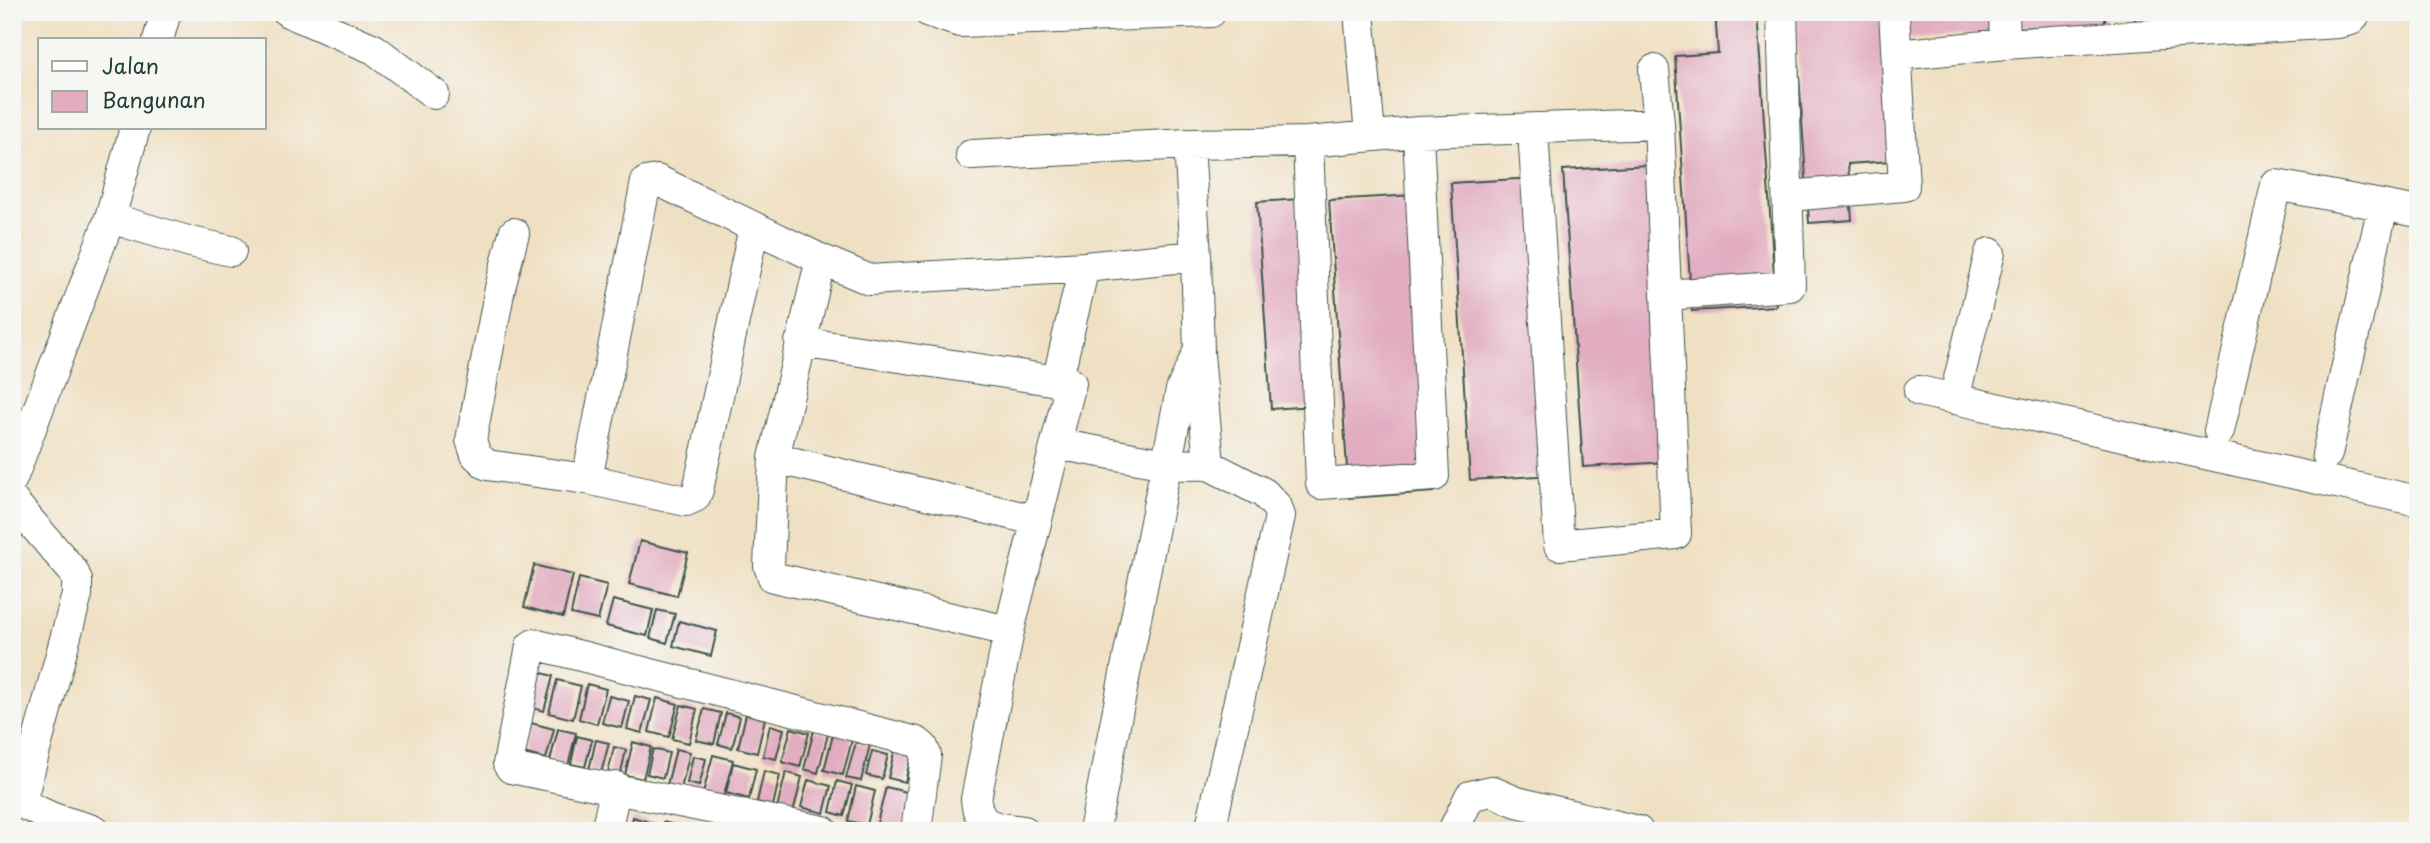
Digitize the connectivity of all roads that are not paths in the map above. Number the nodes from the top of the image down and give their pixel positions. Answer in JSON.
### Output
{"nodes":[{"id":1,"x":166,"y":12,"type":"edge"},
{"id":2,"x":288,"y":12,"type":"edge"},
{"id":3,"x":929,"y":12,"type":"edge"},
{"id":4,"x":1211,"y":12,"type":"edge"},
{"id":5,"x":1359,"y":12,"type":"edge"},
{"id":6,"x":1782,"y":12,"type":"edge"},
{"id":7,"x":1894,"y":12,"type":"edge"},
{"id":8,"x":2004,"y":12,"type":"edge"},
{"id":9,"x":2357,"y":12,"type":"edge"},
{"id":10,"x":2243,"y":21,"type":"edge"},
{"id":11,"x":2127,"y":24,"type":"edge"},
{"id":12,"x":159,"y":38,"type":"edge"},
{"id":13,"x":2005,"y":44,"type":"junction"},
{"id":14,"x":1897,"y":55,"type":"junction"},
{"id":15,"x":1654,"y":70,"type":"dead end"},
{"id":16,"x":434,"y":94,"type":"dead end"},
{"id":17,"x":1659,"y":124,"type":"junction"},
{"id":18,"x":134,"y":130,"type":"edge"},
{"id":19,"x":1533,"y":130,"type":"junction"},
{"id":20,"x":1418,"y":132,"type":"junction"},
{"id":21,"x":1370,"y":135,"type":"junction"},
{"id":22,"x":1308,"y":142,"type":"junction"},
{"id":23,"x":1189,"y":144,"type":"junction"},
{"id":24,"x":971,"y":155,"type":"dead end"},
{"id":25,"x":1789,"y":196,"type":"junction"},
{"id":26,"x":2383,"y":206,"type":"junction"},
{"id":27,"x":2418,"y":212,"type":"edge"},
{"id":28,"x":110,"y":218,"type":"junction"},
{"id":29,"x":754,"y":227,"type":"junction"},
{"id":30,"x":514,"y":233,"type":"dead end"},
{"id":31,"x":232,"y":251,"type":"dead end"},
{"id":32,"x":1990,"y":253,"type":"dead end"},
{"id":33,"x":1196,"y":256,"type":"junction"},
{"id":34,"x":818,"y":258,"type":"junction"},
{"id":35,"x":1084,"y":267,"type":"junction"},
{"id":36,"x":1666,"y":295,"type":"junction"},
{"id":37,"x":800,"y":342,"type":"junction"},
{"id":38,"x":1199,"y":350,"type":"junction"},
{"id":39,"x":1057,"y":382,"type":"junction"},
{"id":40,"x":1919,"y":391,"type":"dead end"},
{"id":41,"x":1954,"y":399,"type":"junction"},
{"id":42,"x":2219,"y":431,"type":"dead end"},
{"id":43,"x":1057,"y":444,"type":"junction"},
{"id":44,"x":2327,"y":454,"type":"dead end"},
{"id":45,"x":774,"y":458,"type":"junction"},
{"id":46,"x":1166,"y":464,"type":"junction"},
{"id":47,"x":1209,"y":465,"type":"junction"},
{"id":48,"x":12,"y":479,"type":"edge"},
{"id":49,"x":587,"y":479,"type":"junction"},
{"id":50,"x":12,"y":500,"type":"edge"},
{"id":51,"x":2418,"y":501,"type":"edge"},
{"id":52,"x":1035,"y":520,"type":"junction"},
{"id":53,"x":1009,"y":631,"type":"junction"},
{"id":54,"x":616,"y":787,"type":"junction"},
{"id":55,"x":16,"y":801,"type":"edge"},
{"id":56,"x":50,"y":824,"type":"edge"},
{"id":57,"x":96,"y":831,"type":"edge"},
{"id":58,"x":606,"y":831,"type":"edge"},
{"id":59,"x":821,"y":831,"type":"edge"},
{"id":60,"x":916,"y":831,"type":"edge"},
{"id":61,"x":1024,"y":831,"type":"edge"},
{"id":62,"x":1094,"y":831,"type":"edge"},
{"id":63,"x":1210,"y":831,"type":"edge"},
{"id":64,"x":1453,"y":831,"type":"edge"},
{"id":65,"x":1638,"y":831,"type":"edge"}],
"edges":[{"from":1,"to":12,"type":"street"},
{"from":2,"to":16,"type":"street"},
{"from":3,"to":4,"type":"street"},
{"from":5,"to":21,"type":"street"},
{"from":6,"to":25,"type":"street"},
{"from":7,"to":14,"type":"street"},
{"from":8,"to":13,"type":"street"},
{"from":9,"to":10,"type":"street"},
{"from":10,"to":11,"type":"street"},
{"from":11,"to":13,"type":"street"},
{"from":13,"to":14,"type":"street"},
{"from":14,"to":25,"type":"street"},
{"from":15,"to":17,"type":"street"},
{"from":17,"to":19,"type":"street"},
{"from":17,"to":36,"type":"street"},
{"from":18,"to":28,"type":"street"},
{"from":19,"to":20,"type":"street"},
{"from":19,"to":36,"type":"street"},
{"from":20,"to":21,"type":"street"},
{"from":20,"to":22,"type":"street"},
{"from":21,"to":22,"type":"street"},
{"from":22,"to":23,"type":"street"},
{"from":23,"to":24,"type":"street"},
{"from":23,"to":33,"type":"street"},
{"from":25,"to":36,"type":"street"},
{"from":26,"to":27,"type":"street"},
{"from":26,"to":42,"type":"street"},
{"from":26,"to":44,"type":"street"},
{"from":28,"to":31,"type":"street"},
{"from":28,"to":48,"type":"street"},
{"from":29,"to":34,"type":"street"},
{"from":29,"to":49,"type":"street"},
{"from":29,"to":49,"type":"street"},
{"from":30,"to":49,"type":"street"},
{"from":32,"to":41,"type":"street"},
{"from":33,"to":35,"type":"street"},
{"from":33,"to":38,"type":"street"},
{"from":34,"to":35,"type":"street"},
{"from":34,"to":37,"type":"street"},
{"from":35,"to":39,"type":"street"},
{"from":37,"to":39,"type":"street"},
{"from":37,"to":45,"type":"street"},
{"from":38,"to":46,"type":"street"},
{"from":38,"to":47,"type":"street"},
{"from":39,"to":43,"type":"street"},
{"from":40,"to":41,"type":"street"},
{"from":41,"to":51,"type":"street"},
{"from":43,"to":46,"type":"street"},
{"from":43,"to":52,"type":"street"},
{"from":45,"to":52,"type":"street"},
{"from":45,"to":53,"type":"street"},
{"from":46,"to":47,"type":"street"},
{"from":46,"to":62,"type":"street"},
{"from":47,"to":63,"type":"street"},
{"from":50,"to":55,"type":"street"},
{"from":52,"to":53,"type":"street"},
{"from":53,"to":61,"type":"street"},
{"from":54,"to":58,"type":"street"},
{"from":54,"to":59,"type":"street"},
{"from":54,"to":60,"type":"street"},
{"from":55,"to":56,"type":"street"},
{"from":56,"to":57,"type":"street"},
{"from":64,"to":65,"type":"street"}]}
